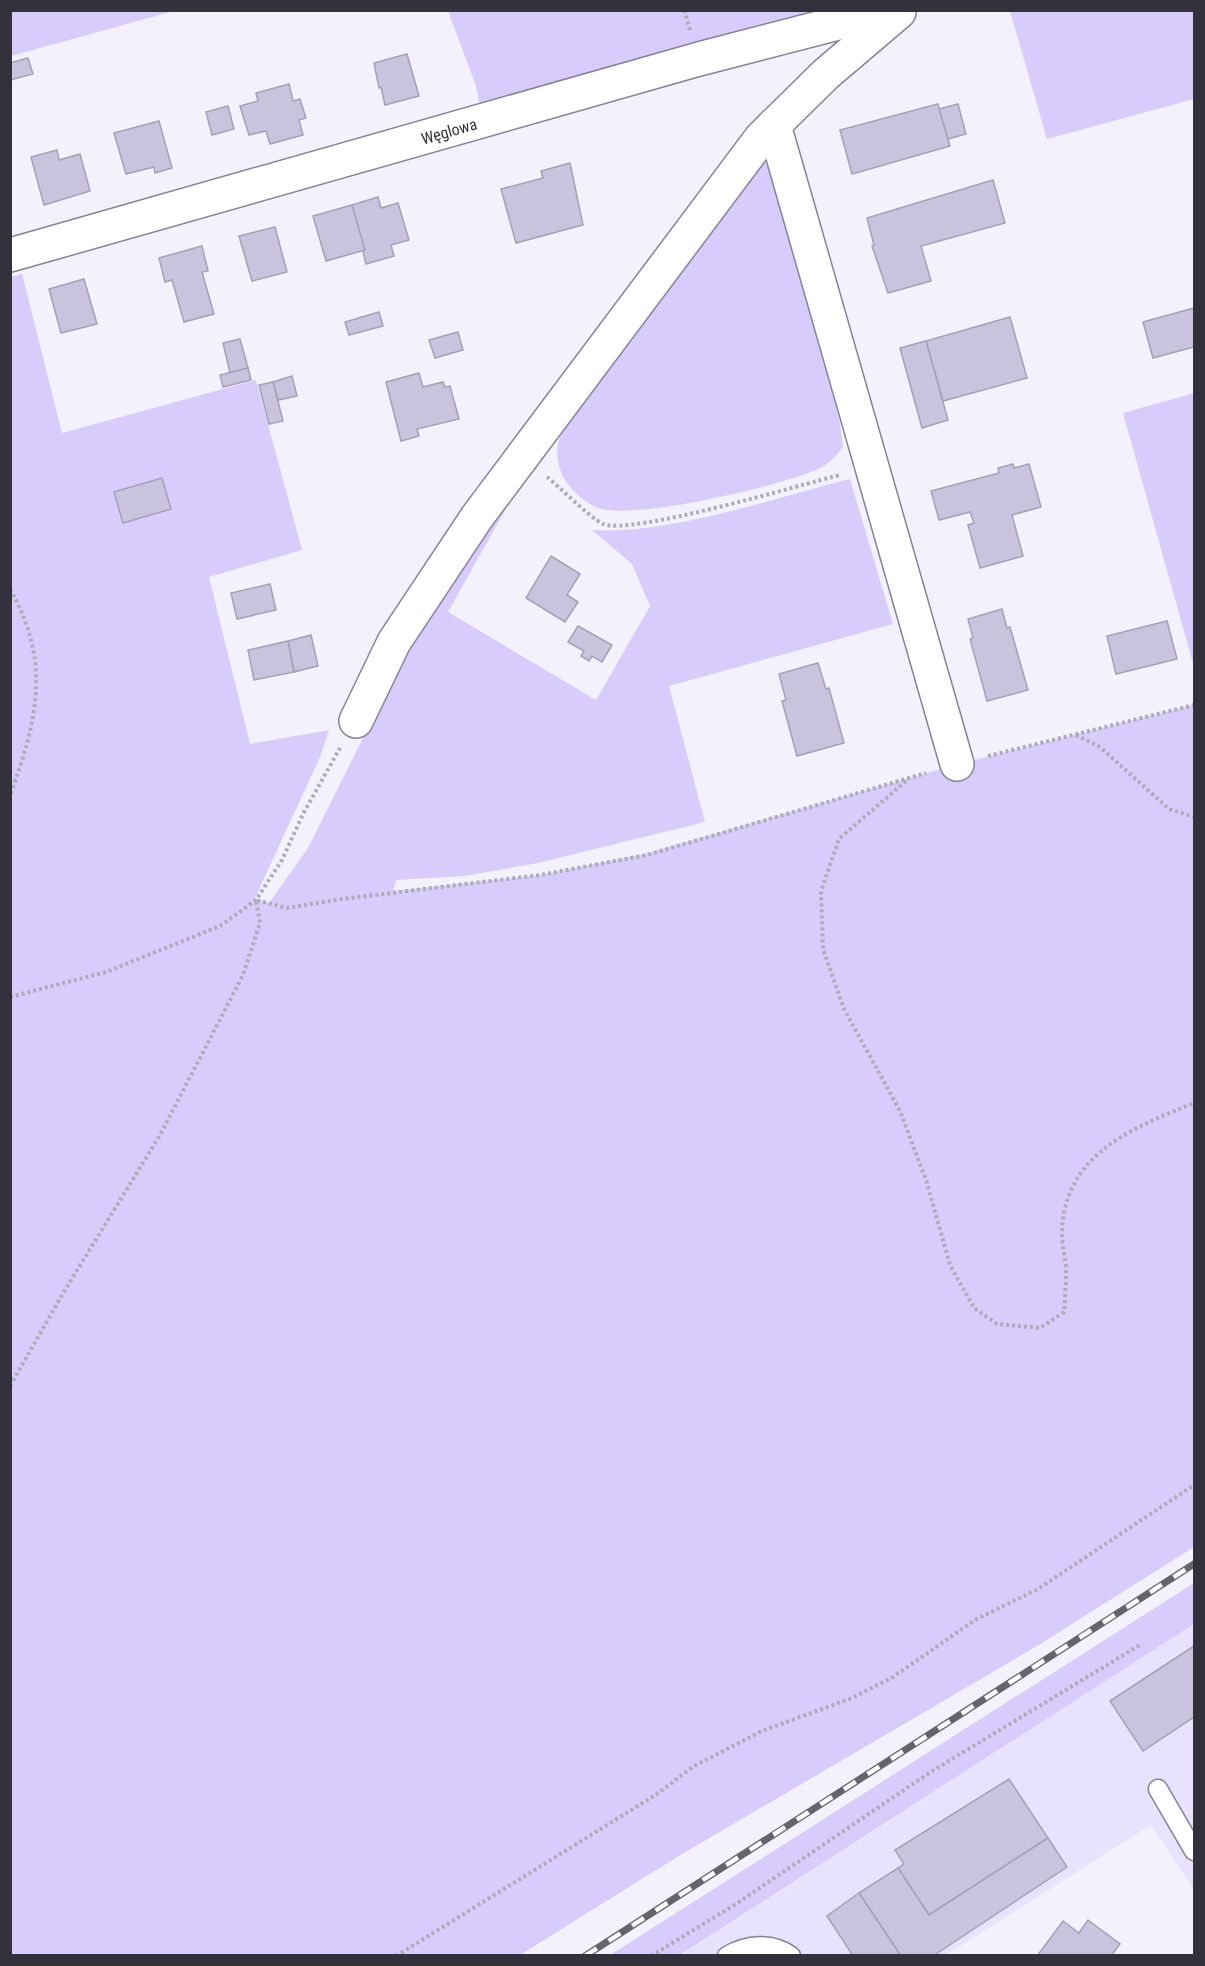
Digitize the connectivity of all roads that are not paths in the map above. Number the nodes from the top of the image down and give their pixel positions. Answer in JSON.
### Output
{"nodes":[{"id":1,"x":888,"y":10,"type":"edge"},
{"id":2,"x":900,"y":10,"type":"edge"},
{"id":3,"x":774,"y":125,"type":"junction"},
{"id":4,"x":10,"y":255,"type":"edge"},
{"id":5,"x":356,"y":721,"type":"road end"},
{"id":6,"x":957,"y":764,"type":"road end"},
{"id":7,"x":1158,"y":1790,"type":"dead end"},
{"id":8,"x":1194,"y":1851,"type":"edge"},
{"id":9,"x":727,"y":1956,"type":"edge"},
{"id":10,"x":790,"y":1956,"type":"edge"}],
"edges":[{"from":1,"to":4,"type":"street","name":"Węglowa"},
{"from":2,"to":3,"type":"street"},
{"from":3,"to":5,"type":"street"},
{"from":3,"to":6,"type":"street"},
{"from":7,"to":8,"type":"lane"},
{"from":9,"to":10,"type":"lane"}]}
